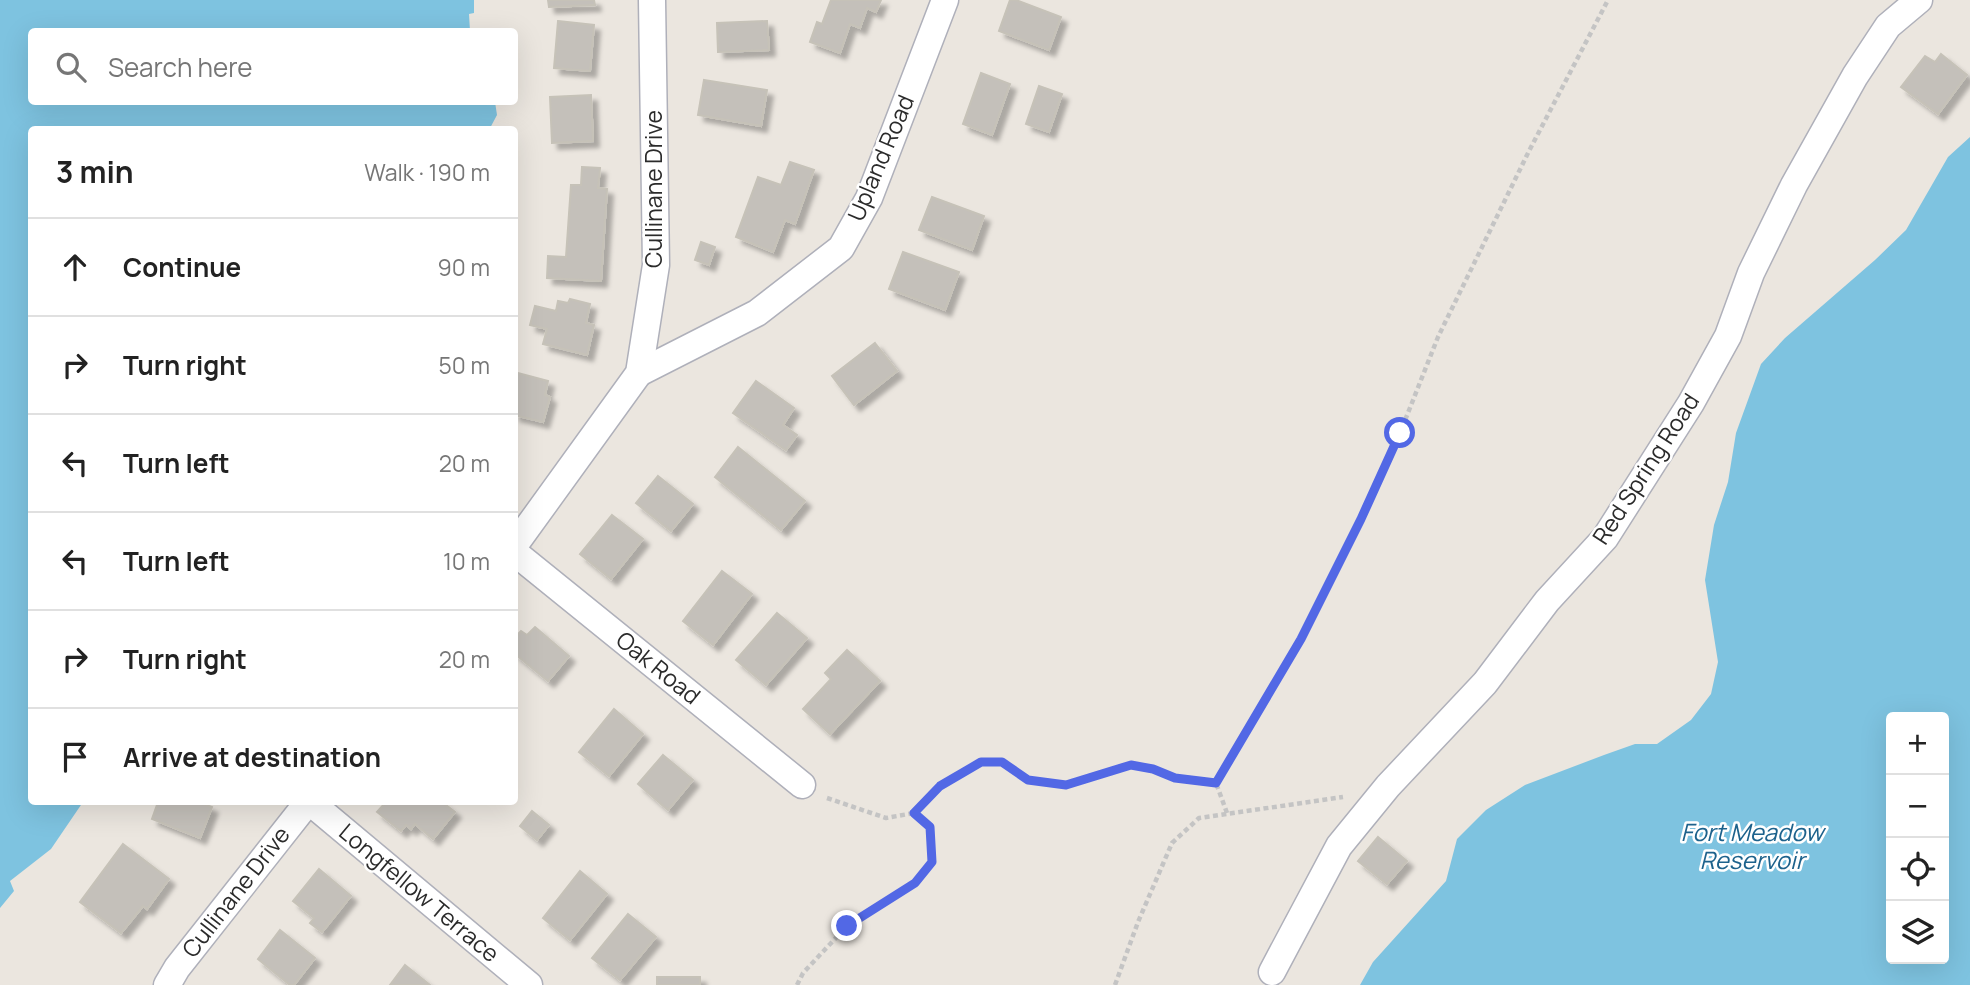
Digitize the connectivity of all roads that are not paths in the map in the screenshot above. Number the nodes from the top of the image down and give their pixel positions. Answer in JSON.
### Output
{"nodes":[{"id":1,"x":652,"y":0,"type":"edge"},
{"id":2,"x":945,"y":0,"type":"edge"},
{"id":3,"x":1919,"y":0,"type":"edge"},
{"id":4,"x":639,"y":373,"type":"junction"},
{"id":5,"x":518,"y":540,"type":"edge"},
{"id":6,"x":518,"y":555,"type":"edge"},
{"id":7,"x":802,"y":785,"type":"road end"},
{"id":8,"x":307,"y":805,"type":"edge"},
{"id":9,"x":313,"y":805,"type":"edge"},
{"id":10,"x":1272,"y":972,"type":"dead end"},
{"id":11,"x":167,"y":985,"type":"edge"},
{"id":12,"x":529,"y":985,"type":"edge"}],
"edges":[{"from":1,"to":4,"type":"street","name":"Cullinane Drive"},
{"from":2,"to":4,"type":"street","name":"Upland Road"},
{"from":3,"to":10,"type":"street","name":"Red Spring Road"},
{"from":4,"to":5,"type":"street","name":"Cullinane Drive"},
{"from":6,"to":7,"type":"street","name":"Oak Road"},
{"from":8,"to":11,"type":"street","name":"Cullinane Drive"},
{"from":9,"to":12,"type":"street","name":"Longfellow Terrace"}]}
